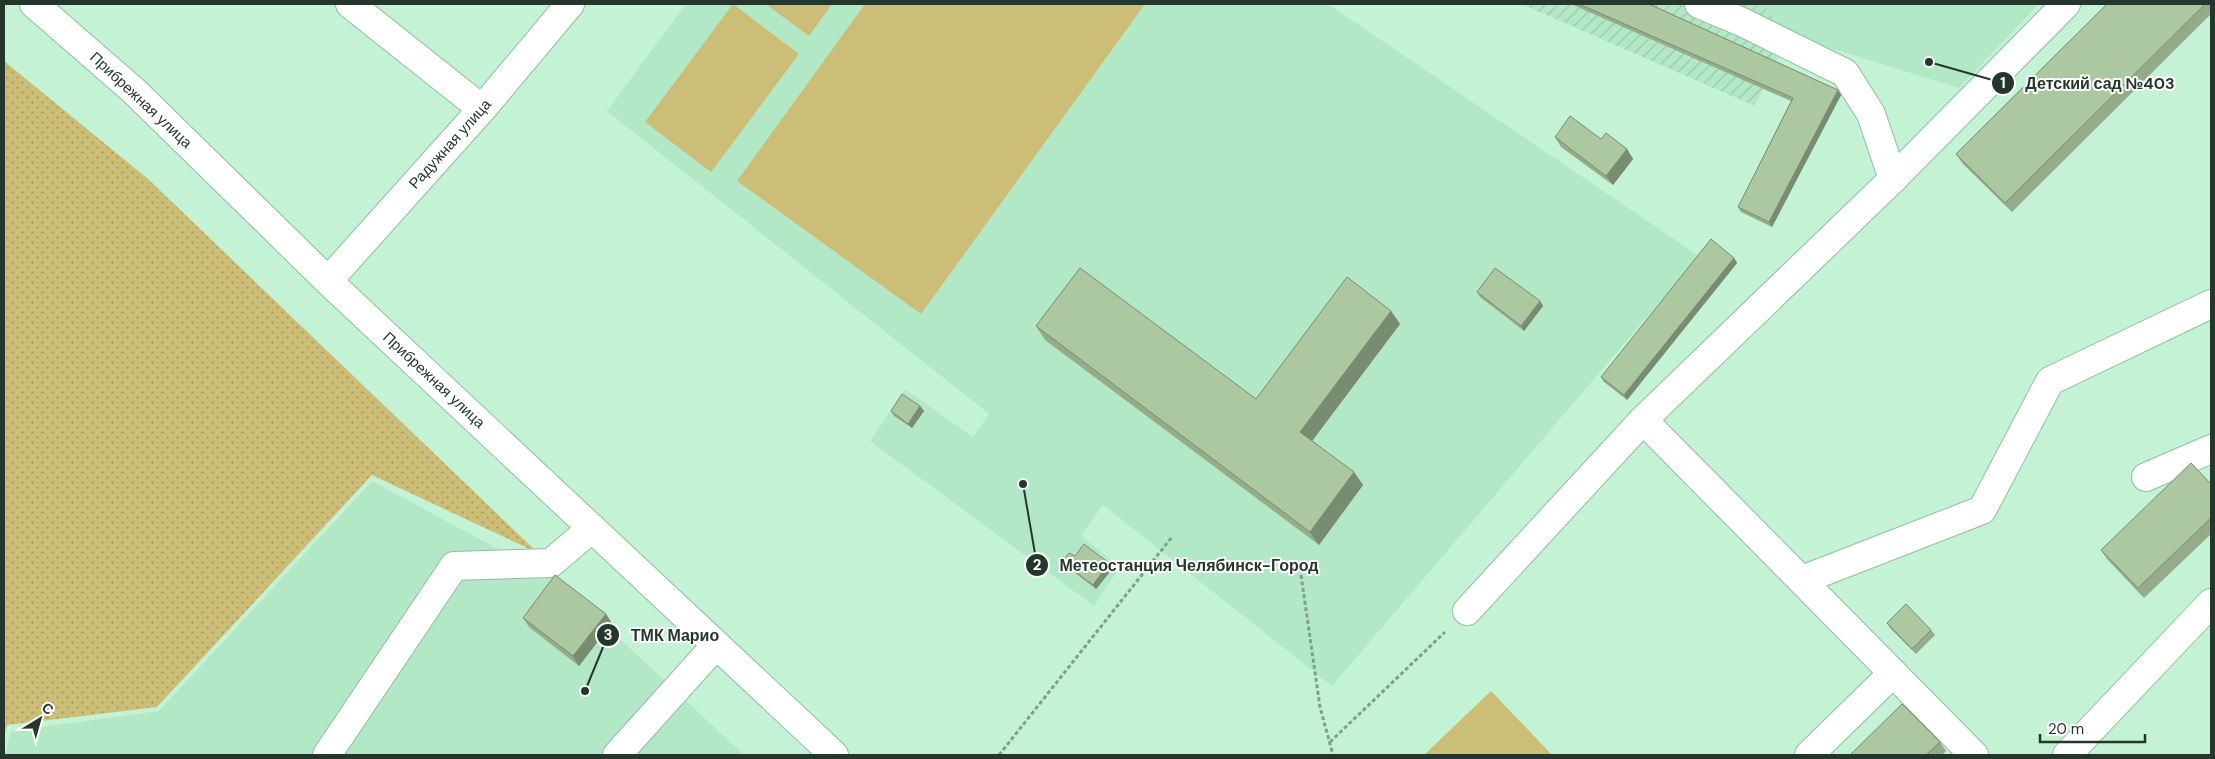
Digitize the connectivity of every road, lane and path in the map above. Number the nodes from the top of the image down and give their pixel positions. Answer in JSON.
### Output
{"nodes":[{"id":1,"x":34,"y":4,"type":"edge"},
{"id":2,"x":350,"y":4,"type":"edge"},
{"id":3,"x":570,"y":4,"type":"edge"},
{"id":4,"x":1699,"y":4,"type":"edge"},
{"id":5,"x":2066,"y":4,"type":"edge"},
{"id":6,"x":482,"y":109,"type":"junction"},
{"id":7,"x":1893,"y":179,"type":"junction"},
{"id":8,"x":328,"y":280,"type":"junction"},
{"id":9,"x":2211,"y":304,"type":"edge"},
{"id":10,"x":1644,"y":420,"type":"junction"},
{"id":11,"x":2211,"y":449,"type":"edge"},
{"id":12,"x":2146,"y":477,"type":"dead end"},
{"id":13,"x":592,"y":528,"type":"junction"},
{"id":14,"x":1172,"y":537,"type":"dead end"},
{"id":15,"x":1301,"y":574,"type":"dead end"},
{"id":16,"x":1802,"y":580,"type":"junction"},
{"id":17,"x":2211,"y":603,"type":"edge"},
{"id":18,"x":1467,"y":611,"type":"joint"},
{"id":19,"x":716,"y":644,"type":"junction"},
{"id":20,"x":1893,"y":673,"type":"junction"},
{"id":21,"x":1330,"y":742,"type":"junction"},
{"id":22,"x":327,"y":755,"type":"edge"},
{"id":23,"x":617,"y":755,"type":"edge"},
{"id":24,"x":834,"y":755,"type":"edge"},
{"id":25,"x":1000,"y":755,"type":"edge"},
{"id":26,"x":1334,"y":755,"type":"edge"},
{"id":27,"x":1809,"y":755,"type":"edge"},
{"id":28,"x":1974,"y":755,"type":"edge"},
{"id":29,"x":2067,"y":755,"type":"edge"}],
"edges":[{"from":1,"to":8,"type":"street","name":"Прибрежная улица"},
{"from":2,"to":6,"type":"street"},
{"from":3,"to":6,"type":"street","name":"Радужная улица"},
{"from":4,"to":7,"type":"street"},
{"from":5,"to":7,"type":"street"},
{"from":6,"to":8,"type":"street","name":"Радужная улица"},
{"from":7,"to":10,"type":"street"},
{"from":8,"to":13,"type":"street","name":"Прибрежная улица"},
{"from":9,"to":16,"type":"street"},
{"from":10,"to":16,"type":"street"},
{"from":10,"to":18,"type":"street"},
{"from":11,"to":12,"type":"street"},
{"from":13,"to":19,"type":"street","name":"Прибрежная улица"},
{"from":13,"to":22,"type":"street"},
{"from":14,"to":25,"type":"path"},
{"from":15,"to":21,"type":"path"},
{"from":16,"to":20,"type":"street"},
{"from":17,"to":29,"type":"street"},
{"from":18,"to":21,"type":"path"},
{"from":19,"to":23,"type":"street"},
{"from":19,"to":24,"type":"street","name":"Прибрежная улица"},
{"from":20,"to":27,"type":"street"},
{"from":20,"to":28,"type":"street"},
{"from":21,"to":26,"type":"path"}]}
